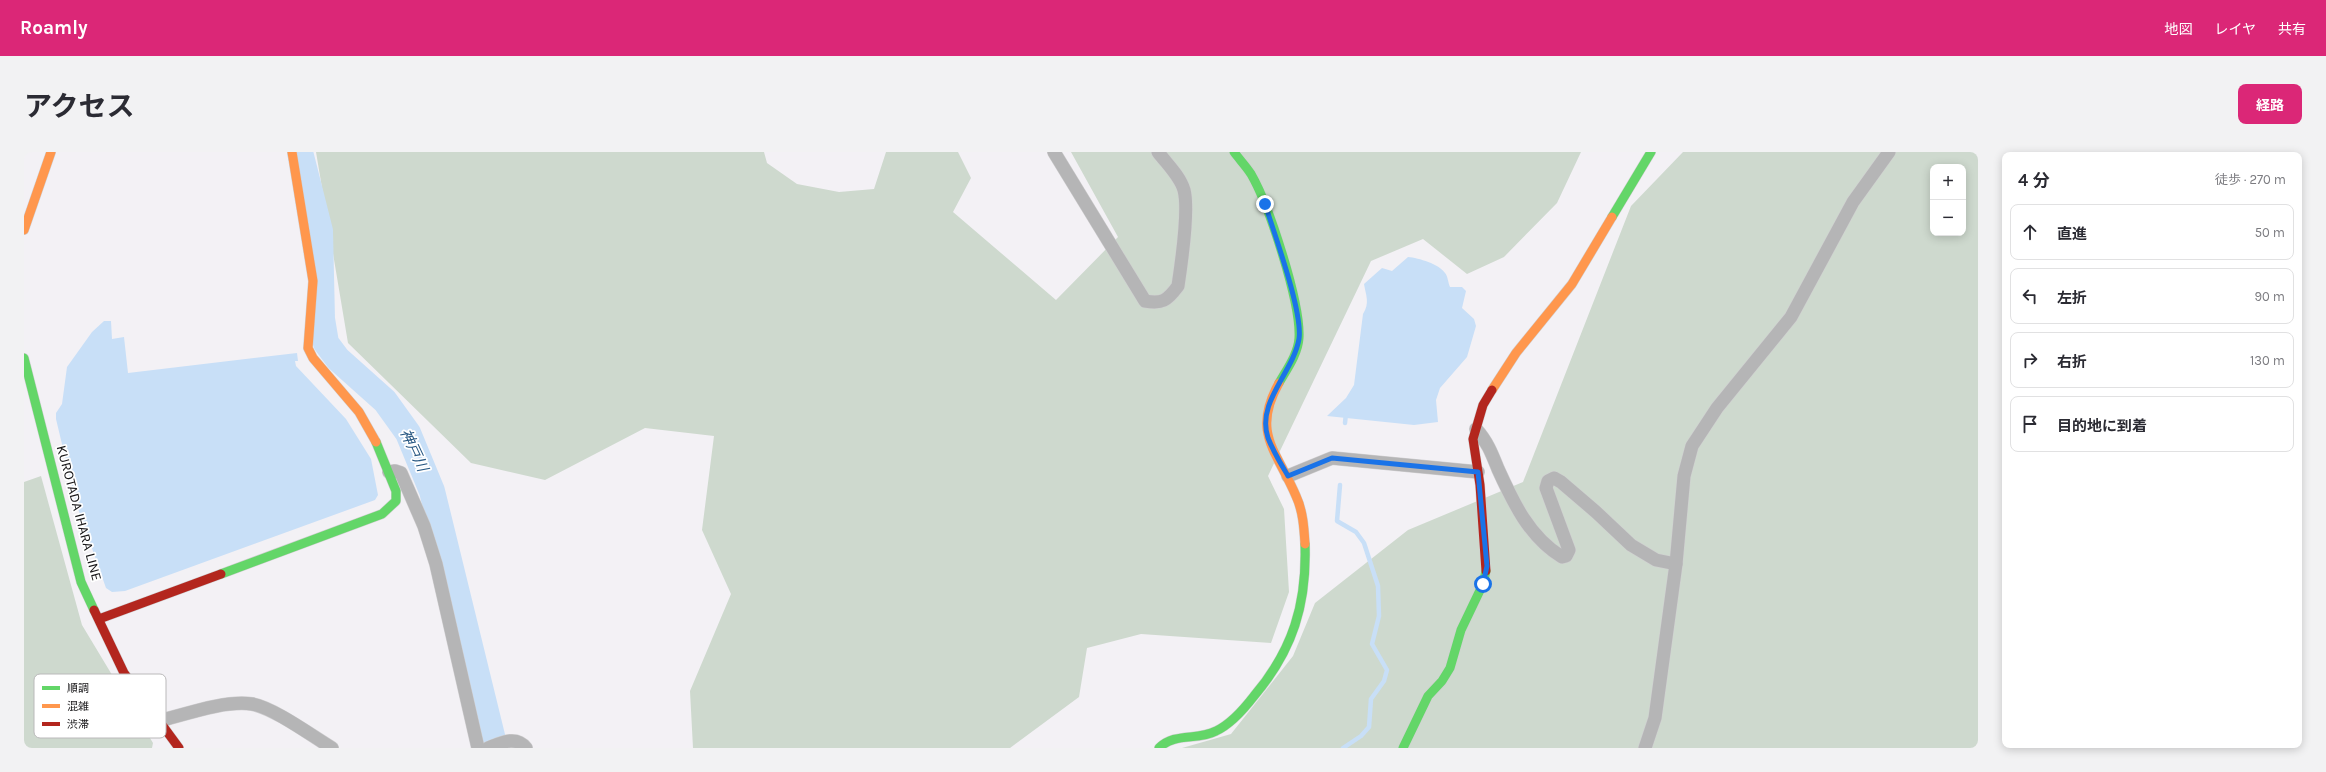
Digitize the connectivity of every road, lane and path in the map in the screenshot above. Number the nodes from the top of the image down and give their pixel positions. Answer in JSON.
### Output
{"nodes":[{"id":1,"x":51,"y":152,"type":"edge"},
{"id":2,"x":292,"y":152,"type":"edge"},
{"id":3,"x":1054,"y":152,"type":"edge"},
{"id":4,"x":1158,"y":152,"type":"edge"},
{"id":5,"x":1234,"y":152,"type":"edge"},
{"id":6,"x":1652,"y":152,"type":"edge"},
{"id":7,"x":1889,"y":152,"type":"edge"},
{"id":8,"x":24,"y":230,"type":"edge"},
{"id":9,"x":24,"y":358,"type":"edge"},
{"id":10,"x":1476,"y":429,"type":"junction"},
{"id":11,"x":389,"y":472,"type":"junction"},
{"id":12,"x":1478,"y":472,"type":"junction"},
{"id":13,"x":1288,"y":476,"type":"junction"},
{"id":14,"x":1676,"y":564,"type":"junction"},
{"id":15,"x":99,"y":619,"type":"junction"},
{"id":16,"x":125,"y":674,"type":"edge"},
{"id":17,"x":166,"y":719,"type":"edge"},
{"id":18,"x":166,"y":730,"type":"edge"},
{"id":19,"x":494,"y":746,"type":"edge"},
{"id":20,"x":179,"y":748,"type":"edge"},
{"id":21,"x":332,"y":748,"type":"edge"},
{"id":22,"x":478,"y":748,"type":"edge"},
{"id":23,"x":526,"y":748,"type":"edge"},
{"id":24,"x":1159,"y":748,"type":"edge"},
{"id":25,"x":1403,"y":748,"type":"edge"},
{"id":26,"x":1645,"y":748,"type":"edge"}],
"edges":[{"from":1,"to":8,"type":"street"},
{"from":2,"to":11,"type":"street"},
{"from":3,"to":4,"type":"street"},
{"from":5,"to":13,"type":"street"},
{"from":6,"to":10,"type":"street"},
{"from":7,"to":14,"type":"street"},
{"from":9,"to":15,"type":"street","name":"KUROTADA IHARA LINE"},
{"from":10,"to":12,"type":"street"},
{"from":10,"to":14,"type":"street"},
{"from":11,"to":15,"type":"street"},
{"from":11,"to":22,"type":"street"},
{"from":12,"to":13,"type":"street"},
{"from":12,"to":25,"type":"street"},
{"from":13,"to":24,"type":"street"},
{"from":14,"to":26,"type":"street"},
{"from":15,"to":16,"type":"street","name":"KUROTADA IHARA LINE"},
{"from":17,"to":21,"type":"street"},
{"from":18,"to":20,"type":"street","name":"KUROTADA IHARA LINE"},
{"from":19,"to":23,"type":"street"}]}
